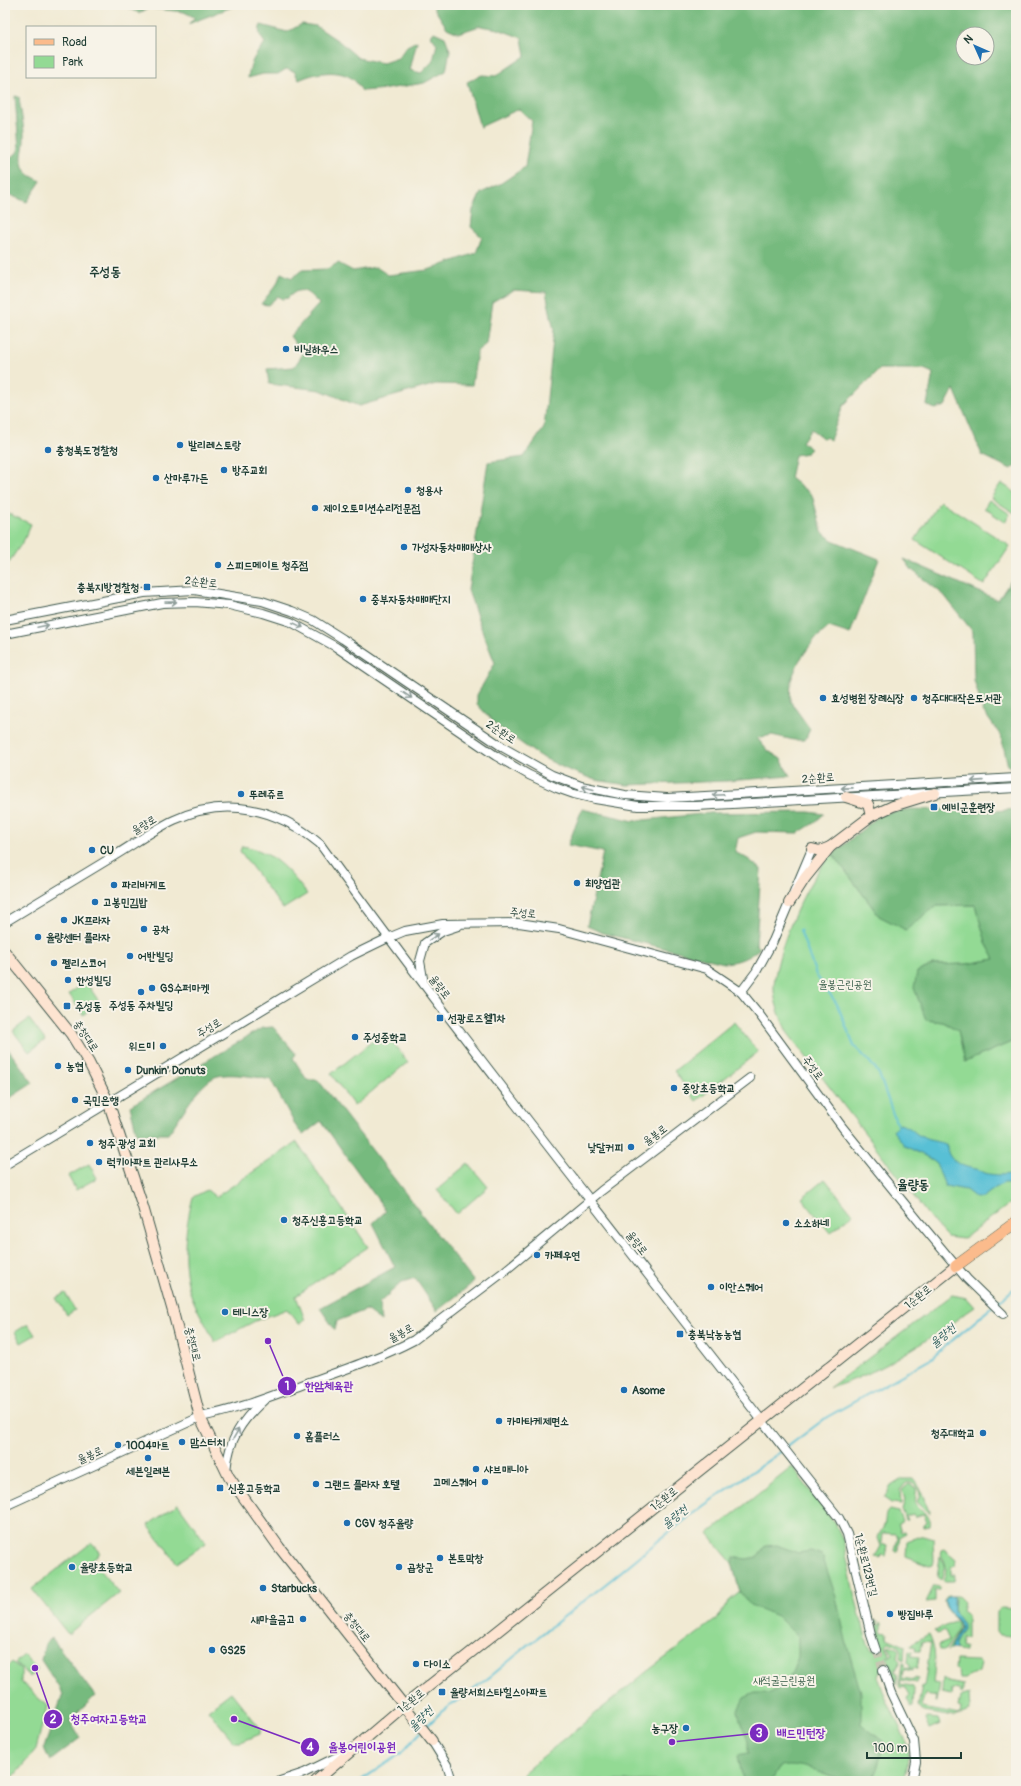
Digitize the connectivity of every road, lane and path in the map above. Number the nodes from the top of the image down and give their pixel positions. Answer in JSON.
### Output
{"nodes":[{"id":1,"x":5,"y":620,"type":"edge"},
{"id":2,"x":5,"y":634,"type":"edge"},
{"id":3,"x":1016,"y":778,"type":"edge"},
{"id":4,"x":1016,"y":788,"type":"edge"},
{"id":5,"x":935,"y":793,"type":"junction"},
{"id":6,"x":846,"y":797,"type":"junction"},
{"id":7,"x":872,"y":816,"type":"junction"},
{"id":8,"x":830,"y":847,"type":"junction"},
{"id":9,"x":812,"y":849,"type":"joint"},
{"id":10,"x":789,"y":903,"type":"junction"},
{"id":11,"x":5,"y":922,"type":"edge"},
{"id":12,"x":466,"y":924,"type":"junction"},
{"id":13,"x":388,"y":938,"type":"junction"},
{"id":14,"x":5,"y":952,"type":"edge"},
{"id":15,"x":424,"y":984,"type":"junction"},
{"id":16,"x":741,"y":992,"type":"junction"},
{"id":17,"x":750,"y":1078,"type":"dead end"},
{"id":18,"x":108,"y":1101,"type":"junction"},
{"id":19,"x":5,"y":1165,"type":"edge"},
{"id":20,"x":590,"y":1200,"type":"junction"},
{"id":21,"x":1016,"y":1222,"type":"edge"},
{"id":22,"x":956,"y":1266,"type":"junction"},
{"id":23,"x":1003,"y":1314,"type":"dead end"},
{"id":24,"x":266,"y":1398,"type":"junction"},
{"id":25,"x":200,"y":1417,"type":"junction"},
{"id":26,"x":762,"y":1421,"type":"junction"},
{"id":27,"x":770,"y":1432,"type":"joint"},
{"id":28,"x":226,"y":1471,"type":"junction"},
{"id":29,"x":5,"y":1506,"type":"edge"},
{"id":30,"x":876,"y":1650,"type":"tunnel mouth"},
{"id":31,"x":883,"y":1670,"type":"tunnel mouth"},
{"id":32,"x":405,"y":1705,"type":"junction"},
{"id":33,"x":430,"y":1738,"type":"joint"},
{"id":34,"x":358,"y":1746,"type":"junction"},
{"id":35,"x":280,"y":1781,"type":"edge"},
{"id":36,"x":316,"y":1781,"type":"edge"},
{"id":37,"x":452,"y":1781,"type":"edge"},
{"id":38,"x":912,"y":1781,"type":"edge"}],
"edges":[{"from":3,"to":1,"type":"street","name":"2순환로","one_way":true},
{"from":2,"to":6,"type":"street","name":"2순환로","one_way":true},
{"from":4,"to":5,"type":"street","name":"2순환로"},
{"from":5,"to":6,"type":"street","name":"2순환로"},
{"from":5,"to":7,"type":"main road"},
{"from":6,"to":7,"type":"main road"},
{"from":7,"to":8,"type":"main road"},
{"from":8,"to":9,"type":"main road"},
{"from":8,"to":10,"type":"main road"},
{"from":9,"to":10,"type":"street"},
{"from":10,"to":16,"type":"street"},
{"from":11,"to":13,"type":"street","name":"율량로"},
{"from":12,"to":13,"type":"street","name":"주성로"},
{"from":15,"to":12,"type":"street","one_way":true},
{"from":12,"to":16,"type":"street","name":"주성로"},
{"from":13,"to":15,"type":"street","name":"율량로"},
{"from":13,"to":18,"type":"street","name":"주성로"},
{"from":14,"to":18,"type":"main road","name":"충청대로"},
{"from":15,"to":20,"type":"street","name":"율량로"},
{"from":16,"to":22,"type":"street","name":"주성로"},
{"from":17,"to":20,"type":"street","name":"율봉로"},
{"from":18,"to":19,"type":"street","name":"주성로"},
{"from":18,"to":25,"type":"main road","name":"충청대로"},
{"from":20,"to":24,"type":"street","name":"율봉로"},
{"from":20,"to":26,"type":"street","name":"율량로"},
{"from":21,"to":22,"type":"main road","name":"1순환로"},
{"from":22,"to":23,"type":"street","name":"주성로"},
{"from":22,"to":26,"type":"main road","name":"1순환로"},
{"from":24,"to":25,"type":"street","name":"율봉로"},
{"from":28,"to":24,"type":"street","one_way":true},
{"from":25,"to":28,"type":"main road","name":"충청대로"},
{"from":25,"to":29,"type":"street","name":"율봉로"},
{"from":26,"to":27,"type":"street","name":"율량로"},
{"from":26,"to":32,"type":"main road","name":"1순환로"},
{"from":27,"to":30,"type":"street","name":"1순환로123번길"},
{"from":28,"to":32,"type":"main road","name":"충청대로"},
{"from":31,"to":38,"type":"street"},
{"from":32,"to":33,"type":"main road","name":"충청대로"},
{"from":32,"to":34,"type":"main road","name":"1순환로"},
{"from":33,"to":37,"type":"street"},
{"from":34,"to":35,"type":"street"},
{"from":34,"to":36,"type":"main road","name":"1순환로"}]}
